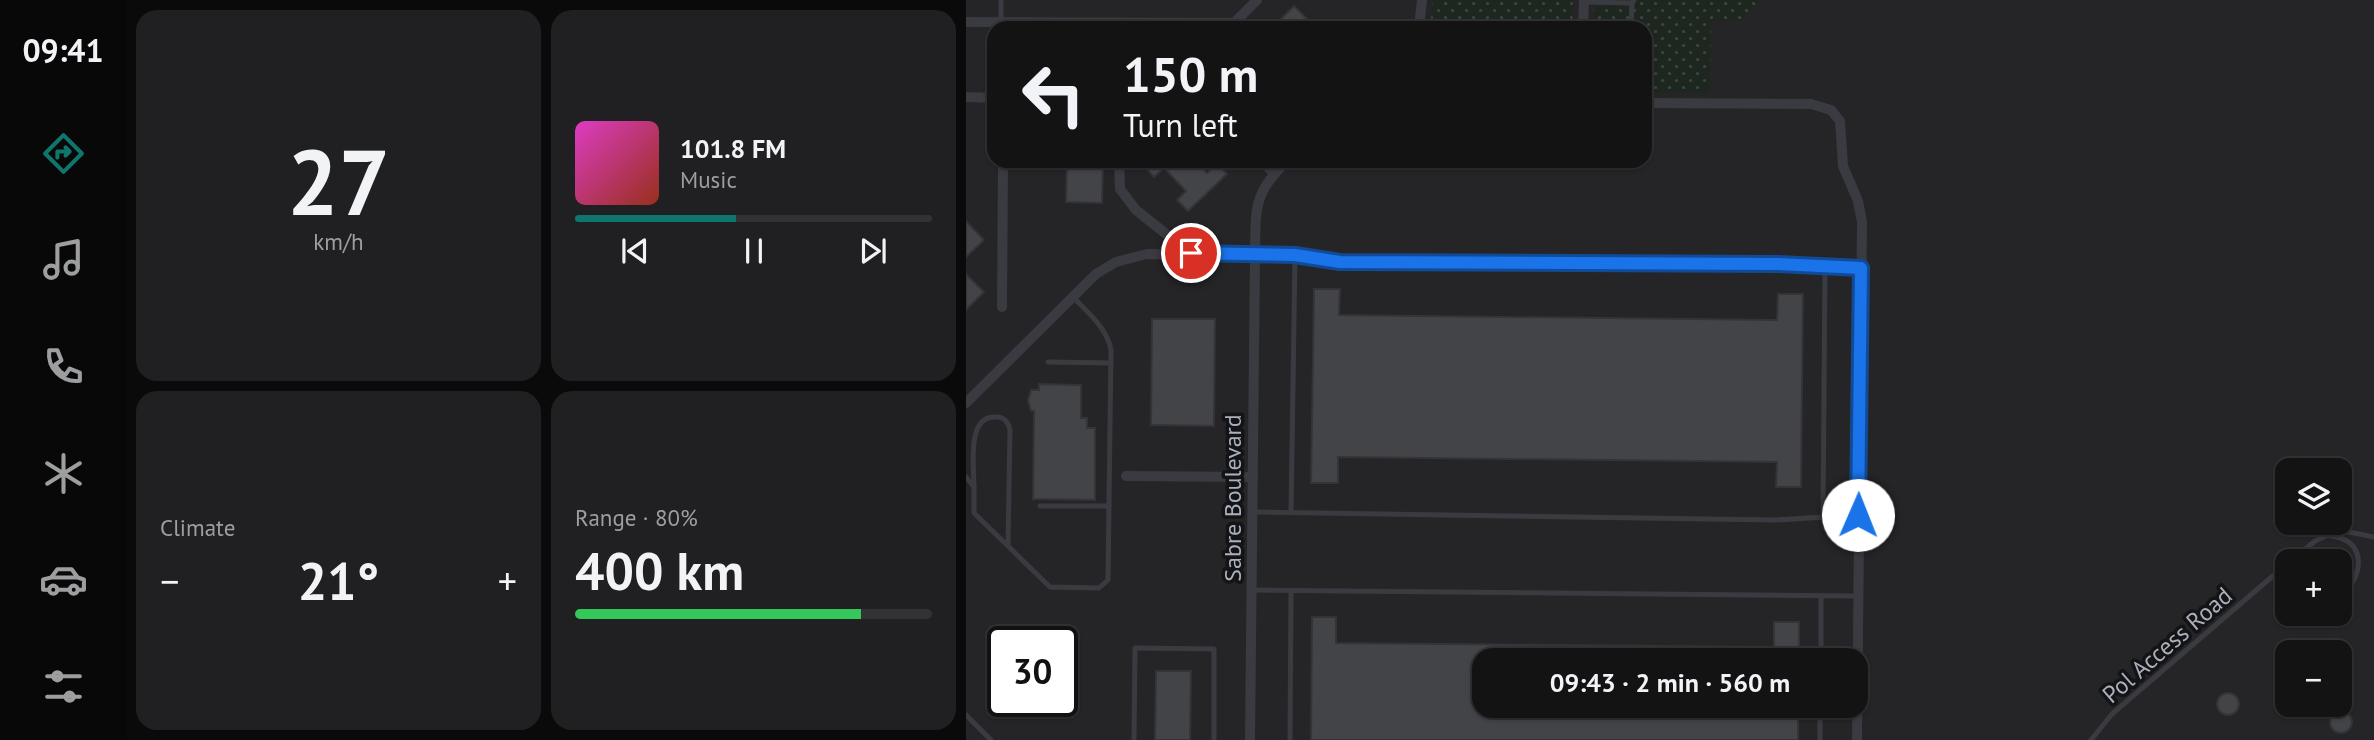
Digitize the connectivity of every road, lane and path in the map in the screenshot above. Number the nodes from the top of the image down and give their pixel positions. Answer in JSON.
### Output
{"nodes":[{"id":1,"x":1001,"y":0,"type":"edge"},
{"id":2,"x":1257,"y":0,"type":"edge"},
{"id":3,"x":1422,"y":0,"type":"edge"},
{"id":4,"x":1584,"y":1,"type":"edge"},
{"id":5,"x":1633,"y":2,"type":"edge"},
{"id":6,"x":1000,"y":21,"type":"edge"},
{"id":7,"x":1238,"y":21,"type":"edge"},
{"id":8,"x":1420,"y":21,"type":"edge"},
{"id":9,"x":1583,"y":21,"type":"edge"},
{"id":10,"x":1632,"y":21,"type":"edge"},
{"id":11,"x":966,"y":22,"type":"edge"},
{"id":12,"x":987,"y":22,"type":"edge"},
{"id":13,"x":966,"y":97,"type":"edge"},
{"id":14,"x":987,"y":97,"type":"edge"},
{"id":15,"x":1652,"y":103,"type":"edge"},
{"id":16,"x":1003,"y":168,"type":"edge"},
{"id":17,"x":1119,"y":168,"type":"edge"},
{"id":18,"x":1266,"y":168,"type":"edge"},
{"id":19,"x":1280,"y":168,"type":"edge"},
{"id":20,"x":1272,"y":175,"type":"junction"},
{"id":21,"x":1191,"y":253,"type":"junction"},
{"id":22,"x":1295,"y":255,"type":"junction"},
{"id":23,"x":1255,"y":256,"type":"junction"},
{"id":24,"x":1825,"y":267,"type":"junction"},
{"id":25,"x":1861,"y":268,"type":"junction"},
{"id":26,"x":1073,"y":297,"type":"junction"},
{"id":27,"x":1002,"y":307,"type":"dead end"},
{"id":28,"x":1048,"y":362,"type":"dead end"},
{"id":29,"x":1111,"y":363,"type":"junction"},
{"id":30,"x":966,"y":402,"type":"edge"},
{"id":31,"x":1126,"y":476,"type":"dead end"},
{"id":32,"x":966,"y":477,"type":"edge"},
{"id":33,"x":1253,"y":477,"type":"junction"},
{"id":34,"x":974,"y":487,"type":"junction"},
{"id":35,"x":1040,"y":506,"type":"dead end"},
{"id":36,"x":1109,"y":506,"type":"junction"},
{"id":37,"x":1253,"y":512,"type":"junction"},
{"id":38,"x":1291,"y":513,"type":"junction"},
{"id":39,"x":1858,"y":515,"type":"junction"},
{"id":40,"x":1823,"y":517,"type":"junction"},
{"id":41,"x":2352,"y":532,"type":"edge"},
{"id":42,"x":2327,"y":535,"type":"joint"},
{"id":43,"x":2374,"y":537,"type":"edge"},
{"id":44,"x":1008,"y":544,"type":"junction"},
{"id":45,"x":2306,"y":549,"type":"edge"},
{"id":46,"x":2275,"y":576,"type":"edge"},
{"id":47,"x":2352,"y":585,"type":"edge"},
{"id":48,"x":1252,"y":590,"type":"junction"},
{"id":49,"x":1291,"y":590,"type":"junction"},
{"id":50,"x":1821,"y":596,"type":"junction"},
{"id":51,"x":1858,"y":596,"type":"junction"},
{"id":52,"x":1821,"y":648,"type":"edge"},
{"id":53,"x":966,"y":715,"type":"edge"},
{"id":54,"x":1820,"y":718,"type":"edge"},
{"id":55,"x":991,"y":740,"type":"edge"},
{"id":56,"x":1134,"y":740,"type":"edge"},
{"id":57,"x":1214,"y":740,"type":"edge"},
{"id":58,"x":1250,"y":740,"type":"edge"},
{"id":59,"x":1290,"y":740,"type":"edge"},
{"id":60,"x":1820,"y":740,"type":"edge"},
{"id":61,"x":1857,"y":740,"type":"edge"},
{"id":62,"x":2091,"y":740,"type":"edge"}],
"edges":[{"from":1,"to":6,"type":"lane"},
{"from":2,"to":7,"type":"street"},
{"from":3,"to":8,"type":"street"},
{"from":4,"to":5,"type":"lane"},
{"from":4,"to":9,"type":"street"},
{"from":5,"to":10,"type":"lane"},
{"from":11,"to":12,"type":"street"},
{"from":13,"to":14,"type":"street"},
{"from":15,"to":25,"type":"street"},
{"from":16,"to":27,"type":"street"},
{"from":17,"to":21,"type":"street"},
{"from":18,"to":20,"type":"lane"},
{"from":19,"to":20,"type":"street"},
{"from":20,"to":23,"type":"street","name":"Sabre Boulevard"},
{"from":21,"to":23,"type":"street"},
{"from":21,"to":26,"type":"street"},
{"from":22,"to":23,"type":"lane"},
{"from":22,"to":24,"type":"lane"},
{"from":22,"to":38,"type":"lane"},
{"from":23,"to":33,"type":"street","name":"Sabre Boulevard"},
{"from":24,"to":25,"type":"lane"},
{"from":24,"to":40,"type":"lane"},
{"from":25,"to":39,"type":"street"},
{"from":26,"to":29,"type":"lane"},
{"from":26,"to":30,"type":"street"},
{"from":28,"to":29,"type":"lane"},
{"from":29,"to":36,"type":"lane"},
{"from":31,"to":33,"type":"street"},
{"from":32,"to":34,"type":"lane"},
{"from":33,"to":37,"type":"street","name":"Sabre Boulevard"},
{"from":34,"to":44,"type":"lane"},
{"from":34,"to":44,"type":"lane"},
{"from":35,"to":36,"type":"lane"},
{"from":36,"to":44,"type":"lane"},
{"from":37,"to":38,"type":"lane"},
{"from":37,"to":48,"type":"street","name":"Sabre Boulevard"},
{"from":38,"to":40,"type":"lane"},
{"from":39,"to":40,"type":"lane"},
{"from":39,"to":51,"type":"street"},
{"from":41,"to":43,"type":"lane"},
{"from":42,"to":45,"type":"lane","name":"Pol Access Road"},
{"from":42,"to":47,"type":"lane"},
{"from":46,"to":62,"type":"lane","name":"Pol Access Road"},
{"from":48,"to":49,"type":"lane"},
{"from":48,"to":58,"type":"street","name":"Sabre Boulevard"},
{"from":49,"to":50,"type":"lane"},
{"from":49,"to":59,"type":"lane"},
{"from":50,"to":51,"type":"lane"},
{"from":50,"to":52,"type":"lane"},
{"from":51,"to":61,"type":"street"},
{"from":53,"to":55,"type":"lane"},
{"from":54,"to":60,"type":"lane"},
{"from":56,"to":57,"type":"lane"}]}
